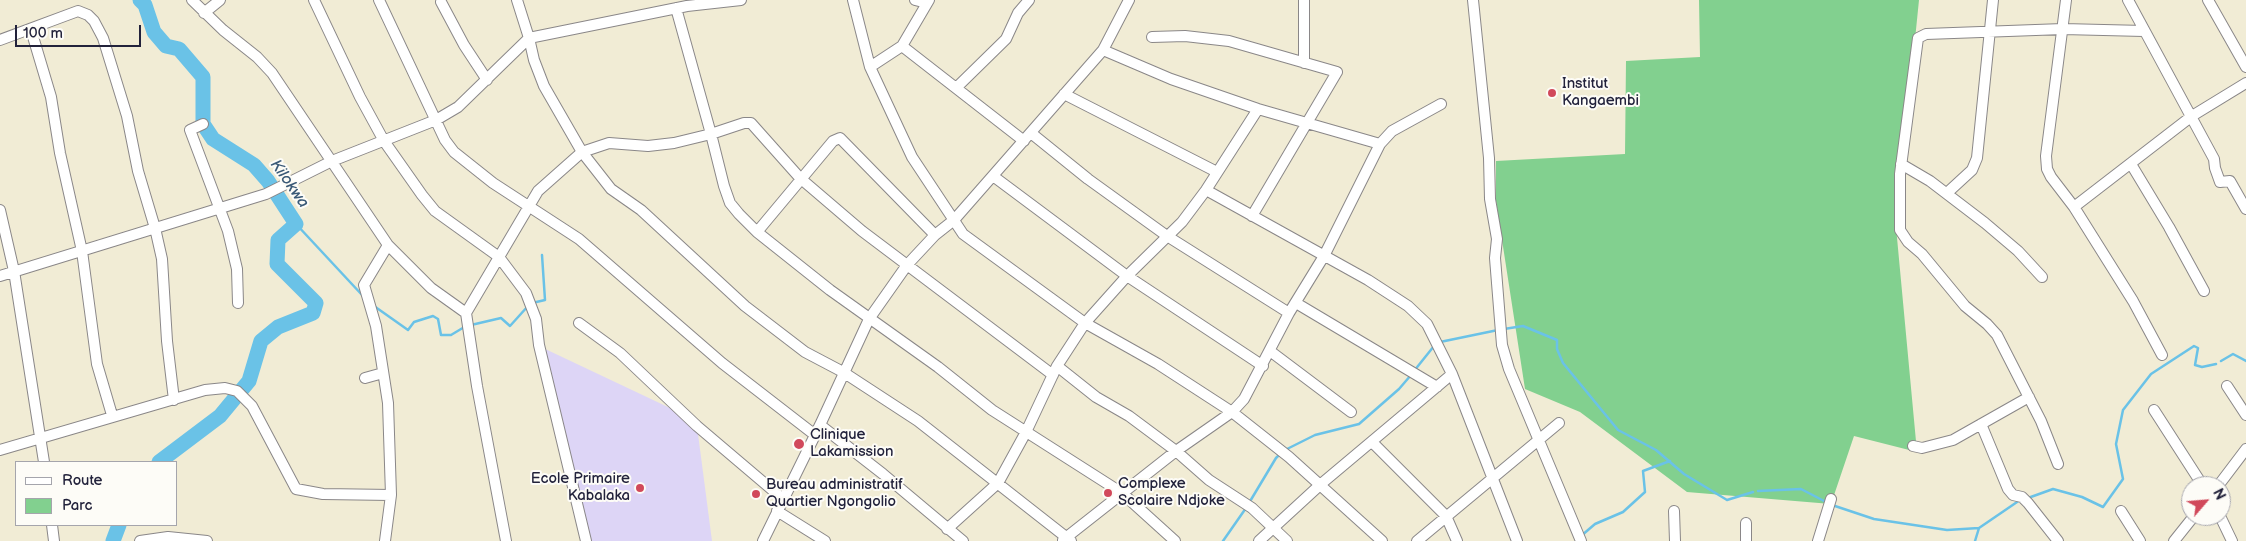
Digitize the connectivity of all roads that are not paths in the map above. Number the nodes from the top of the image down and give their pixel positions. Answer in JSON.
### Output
{"nodes":[{"id":1,"x":192,"y":0,"type":"edge"},
{"id":2,"x":220,"y":0,"type":"edge"},
{"id":3,"x":314,"y":0,"type":"edge"},
{"id":4,"x":379,"y":0,"type":"edge"},
{"id":5,"x":517,"y":0,"type":"edge"},
{"id":6,"x":741,"y":0,"type":"edge"},
{"id":7,"x":853,"y":0,"type":"edge"},
{"id":8,"x":915,"y":0,"type":"edge"},
{"id":9,"x":1028,"y":0,"type":"edge"},
{"id":10,"x":1304,"y":0,"type":"edge"},
{"id":11,"x":1473,"y":0,"type":"edge"},
{"id":12,"x":1993,"y":0,"type":"edge"},
{"id":13,"x":2066,"y":0,"type":"edge"},
{"id":14,"x":2128,"y":0,"type":"edge"},
{"id":15,"x":2208,"y":0,"type":"edge"},
{"id":16,"x":1126,"y":1,"type":"edge"},
{"id":17,"x":441,"y":2,"type":"dead end"},
{"id":18,"x":928,"y":2,"type":"edge"},
{"id":19,"x":686,"y":3,"type":"edge"},
{"id":20,"x":676,"y":8,"type":"junction"},
{"id":21,"x":204,"y":13,"type":"junction"},
{"id":22,"x":2063,"y":29,"type":"junction"},
{"id":23,"x":31,"y":30,"type":"junction"},
{"id":24,"x":2144,"y":31,"type":"junction"},
{"id":25,"x":1989,"y":32,"type":"junction"},
{"id":26,"x":529,"y":38,"type":"junction"},
{"id":27,"x":1152,"y":38,"type":"dead end"},
{"id":28,"x":0,"y":40,"type":"edge"},
{"id":29,"x":902,"y":46,"type":"junction"},
{"id":30,"x":1103,"y":50,"type":"junction"},
{"id":31,"x":1304,"y":63,"type":"junction"},
{"id":32,"x":870,"y":67,"type":"junction"},
{"id":33,"x":2246,"y":67,"type":"edge"},
{"id":34,"x":487,"y":80,"type":"junction"},
{"id":35,"x":2246,"y":83,"type":"edge"},
{"id":36,"x":956,"y":88,"type":"junction"},
{"id":37,"x":1064,"y":94,"type":"junction"},
{"id":38,"x":1441,"y":104,"type":"dead end"},
{"id":39,"x":1258,"y":109,"type":"junction"},
{"id":40,"x":2192,"y":116,"type":"junction"},
{"id":41,"x":436,"y":120,"type":"junction"},
{"id":42,"x":203,"y":124,"type":"dead end"},
{"id":43,"x":1307,"y":124,"type":"junction"},
{"id":44,"x":1031,"y":133,"type":"junction"},
{"id":45,"x":712,"y":134,"type":"junction"},
{"id":46,"x":384,"y":141,"type":"junction"},
{"id":47,"x":1024,"y":141,"type":"junction"},
{"id":48,"x":1380,"y":144,"type":"junction"},
{"id":49,"x":582,"y":152,"type":"junction"},
{"id":50,"x":332,"y":161,"type":"junction"},
{"id":51,"x":1901,"y":164,"type":"junction"},
{"id":52,"x":2131,"y":164,"type":"junction"},
{"id":53,"x":1217,"y":172,"type":"junction"},
{"id":54,"x":993,"y":176,"type":"junction"},
{"id":55,"x":800,"y":178,"type":"junction"},
{"id":56,"x":1206,"y":190,"type":"junction"},
{"id":57,"x":1947,"y":193,"type":"junction"},
{"id":58,"x":528,"y":206,"type":"junction"},
{"id":59,"x":2074,"y":207,"type":"junction"},
{"id":60,"x":220,"y":208,"type":"junction"},
{"id":61,"x":2246,"y":209,"type":"edge"},
{"id":62,"x":0,"y":210,"type":"edge"},
{"id":63,"x":1252,"y":216,"type":"junction"},
{"id":64,"x":954,"y":220,"type":"junction"},
{"id":65,"x":155,"y":228,"type":"junction"},
{"id":66,"x":757,"y":232,"type":"junction"},
{"id":67,"x":935,"y":235,"type":"junction"},
{"id":68,"x":1166,"y":236,"type":"junction"},
{"id":69,"x":388,"y":245,"type":"junction"},
{"id":70,"x":82,"y":251,"type":"junction"},
{"id":71,"x":1324,"y":256,"type":"junction"},
{"id":72,"x":499,"y":257,"type":"junction"},
{"id":73,"x":907,"y":265,"type":"junction"},
{"id":74,"x":14,"y":271,"type":"junction"},
{"id":75,"x":0,"y":276,"type":"edge"},
{"id":76,"x":1127,"y":276,"type":"junction"},
{"id":77,"x":2042,"y":277,"type":"dead end"},
{"id":78,"x":2204,"y":291,"type":"dead end"},
{"id":79,"x":1296,"y":302,"type":"junction"},
{"id":80,"x":238,"y":303,"type":"dead end"},
{"id":81,"x":466,"y":313,"type":"junction"},
{"id":82,"x":1289,"y":313,"type":"junction"},
{"id":83,"x":868,"y":319,"type":"junction"},
{"id":84,"x":579,"y":323,"type":"dead end"},
{"id":85,"x":1085,"y":324,"type":"junction"},
{"id":86,"x":1270,"y":351,"type":"junction"},
{"id":87,"x":2162,"y":355,"type":"dead end"},
{"id":88,"x":1263,"y":366,"type":"junction"},
{"id":89,"x":1055,"y":370,"type":"junction"},
{"id":90,"x":383,"y":372,"type":"junction"},
{"id":91,"x":843,"y":372,"type":"junction"},
{"id":92,"x":1452,"y":374,"type":"junction"},
{"id":93,"x":365,"y":378,"type":"dead end"},
{"id":94,"x":1437,"y":386,"type":"junction"},
{"id":95,"x":2226,"y":386,"type":"dead end"},
{"id":96,"x":2029,"y":397,"type":"junction"},
{"id":97,"x":174,"y":400,"type":"junction"},
{"id":98,"x":2154,"y":410,"type":"dead end"},
{"id":99,"x":1232,"y":412,"type":"junction"},
{"id":100,"x":1351,"y":412,"type":"dead end"},
{"id":101,"x":2246,"y":415,"type":"edge"},
{"id":102,"x":112,"y":416,"type":"junction"},
{"id":103,"x":1559,"y":423,"type":"dead end"},
{"id":104,"x":1981,"y":424,"type":"junction"},
{"id":105,"x":820,"y":425,"type":"junction"},
{"id":106,"x":1026,"y":432,"type":"junction"},
{"id":107,"x":814,"y":435,"type":"junction"},
{"id":108,"x":42,"y":437,"type":"junction"},
{"id":109,"x":1540,"y":441,"type":"junction"},
{"id":110,"x":1372,"y":442,"type":"junction"},
{"id":111,"x":1913,"y":446,"type":"dead end"},
{"id":112,"x":2246,"y":449,"type":"edge"},
{"id":113,"x":0,"y":450,"type":"edge"},
{"id":114,"x":1176,"y":452,"type":"junction"},
{"id":115,"x":44,"y":461,"type":"edge"},
{"id":116,"x":2058,"y":464,"type":"dead end"},
{"id":117,"x":2197,"y":476,"type":"edge"},
{"id":118,"x":2226,"y":476,"type":"edge"},
{"id":119,"x":1493,"y":478,"type":"junction"},
{"id":120,"x":998,"y":483,"type":"junction"},
{"id":121,"x":1321,"y":484,"type":"junction"},
{"id":122,"x":1122,"y":493,"type":"junction"},
{"id":123,"x":391,"y":495,"type":"junction"},
{"id":124,"x":783,"y":499,"type":"junction"},
{"id":125,"x":1830,"y":499,"type":"dead end"},
{"id":126,"x":777,"y":511,"type":"junction"},
{"id":127,"x":1674,"y":511,"type":"dead end"},
{"id":128,"x":2121,"y":511,"type":"dead end"},
{"id":129,"x":1446,"y":516,"type":"junction"},
{"id":130,"x":1746,"y":523,"type":"dead end"},
{"id":131,"x":52,"y":526,"type":"edge"},
{"id":132,"x":2186,"y":526,"type":"edge"},
{"id":133,"x":2225,"y":526,"type":"edge"},
{"id":134,"x":1273,"y":528,"type":"junction"},
{"id":135,"x":947,"y":529,"type":"junction"},
{"id":136,"x":1580,"y":539,"type":"edge"},
{"id":137,"x":1067,"y":540,"type":"edge"},
{"id":138,"x":54,"y":541,"type":"edge"},
{"id":139,"x":140,"y":541,"type":"edge"},
{"id":140,"x":207,"y":541,"type":"edge"},
{"id":141,"x":385,"y":541,"type":"edge"},
{"id":142,"x":506,"y":541,"type":"edge"},
{"id":143,"x":586,"y":541,"type":"edge"},
{"id":144,"x":763,"y":541,"type":"edge"},
{"id":145,"x":825,"y":541,"type":"edge"},
{"id":146,"x":963,"y":541,"type":"edge"},
{"id":147,"x":1175,"y":541,"type":"edge"},
{"id":148,"x":1259,"y":541,"type":"edge"},
{"id":149,"x":1287,"y":541,"type":"edge"},
{"id":150,"x":1382,"y":541,"type":"edge"},
{"id":151,"x":1417,"y":541,"type":"edge"},
{"id":152,"x":1457,"y":541,"type":"edge"},
{"id":153,"x":1518,"y":541,"type":"edge"},
{"id":154,"x":1675,"y":541,"type":"edge"},
{"id":155,"x":1746,"y":541,"type":"edge"},
{"id":156,"x":1818,"y":541,"type":"edge"},
{"id":157,"x":2058,"y":541,"type":"edge"},
{"id":158,"x":2140,"y":541,"type":"edge"},
{"id":159,"x":2174,"y":541,"type":"edge"},
{"id":160,"x":2232,"y":541,"type":"edge"}],
"edges":[{"from":1,"to":21,"type":"street"},
{"from":2,"to":21,"type":"street"},
{"from":3,"to":46,"type":"street"},
{"from":4,"to":41,"type":"street"},
{"from":5,"to":26,"type":"street"},
{"from":6,"to":19,"type":"street"},
{"from":7,"to":32,"type":"street"},
{"from":8,"to":18,"type":"street"},
{"from":9,"to":36,"type":"street"},
{"from":10,"to":31,"type":"street"},
{"from":11,"to":109,"type":"street"},
{"from":12,"to":25,"type":"street"},
{"from":13,"to":22,"type":"street"},
{"from":14,"to":24,"type":"street"},
{"from":15,"to":33,"type":"street"},
{"from":16,"to":30,"type":"street"},
{"from":17,"to":34,"type":"street"},
{"from":18,"to":29,"type":"street"},
{"from":19,"to":20,"type":"street"},
{"from":20,"to":26,"type":"street"},
{"from":20,"to":45,"type":"street"},
{"from":21,"to":50,"type":"street"},
{"from":22,"to":24,"type":"street"},
{"from":22,"to":25,"type":"street"},
{"from":22,"to":59,"type":"street"},
{"from":23,"to":28,"type":"street"},
{"from":23,"to":65,"type":"street"},
{"from":23,"to":70,"type":"street"},
{"from":24,"to":40,"type":"street"},
{"from":25,"to":51,"type":"street"},
{"from":25,"to":57,"type":"street"},
{"from":26,"to":34,"type":"street"},
{"from":26,"to":49,"type":"street"},
{"from":27,"to":31,"type":"street"},
{"from":29,"to":32,"type":"street"},
{"from":29,"to":36,"type":"street"},
{"from":30,"to":37,"type":"street"},
{"from":30,"to":39,"type":"street"},
{"from":31,"to":43,"type":"street"},
{"from":32,"to":64,"type":"street"},
{"from":34,"to":41,"type":"street"},
{"from":35,"to":40,"type":"street"},
{"from":36,"to":47,"type":"street"},
{"from":37,"to":44,"type":"street"},
{"from":37,"to":53,"type":"street"},
{"from":38,"to":48,"type":"street"},
{"from":39,"to":43,"type":"street"},
{"from":39,"to":53,"type":"street"},
{"from":40,"to":52,"type":"street"},
{"from":40,"to":61,"type":"street"},
{"from":41,"to":46,"type":"street"},
{"from":41,"to":58,"type":"street"},
{"from":42,"to":60,"type":"street"},
{"from":43,"to":48,"type":"street"},
{"from":43,"to":63,"type":"street"},
{"from":44,"to":47,"type":"street"},
{"from":44,"to":68,"type":"street"},
{"from":45,"to":49,"type":"street"},
{"from":45,"to":55,"type":"street"},
{"from":45,"to":66,"type":"street"},
{"from":46,"to":50,"type":"street"},
{"from":46,"to":72,"type":"street"},
{"from":47,"to":54,"type":"street"},
{"from":48,"to":71,"type":"street"},
{"from":49,"to":58,"type":"street"},
{"from":49,"to":91,"type":"street"},
{"from":50,"to":60,"type":"street"},
{"from":50,"to":69,"type":"street"},
{"from":51,"to":57,"type":"street"},
{"from":51,"to":96,"type":"street"},
{"from":52,"to":59,"type":"street"},
{"from":52,"to":78,"type":"street"},
{"from":53,"to":56,"type":"street"},
{"from":54,"to":64,"type":"street"},
{"from":54,"to":76,"type":"street"},
{"from":55,"to":66,"type":"street"},
{"from":55,"to":67,"type":"street"},
{"from":55,"to":73,"type":"street"},
{"from":56,"to":63,"type":"street"},
{"from":56,"to":68,"type":"street"},
{"from":57,"to":77,"type":"street"},
{"from":58,"to":72,"type":"street"},
{"from":58,"to":107,"type":"street"},
{"from":59,"to":87,"type":"street"},
{"from":60,"to":65,"type":"street"},
{"from":60,"to":80,"type":"street"},
{"from":62,"to":74,"type":"street"},
{"from":63,"to":71,"type":"street"},
{"from":64,"to":67,"type":"street"},
{"from":64,"to":85,"type":"street"},
{"from":65,"to":70,"type":"street"},
{"from":65,"to":97,"type":"street"},
{"from":66,"to":83,"type":"street"},
{"from":67,"to":73,"type":"street"},
{"from":68,"to":76,"type":"street"},
{"from":68,"to":82,"type":"street"},
{"from":69,"to":81,"type":"street"},
{"from":69,"to":90,"type":"street"},
{"from":70,"to":74,"type":"street"},
{"from":70,"to":102,"type":"street"},
{"from":71,"to":79,"type":"street"},
{"from":71,"to":92,"type":"street"},
{"from":72,"to":81,"type":"street"},
{"from":72,"to":143,"type":"street"},
{"from":73,"to":83,"type":"street"},
{"from":73,"to":89,"type":"street"},
{"from":74,"to":75,"type":"street"},
{"from":74,"to":108,"type":"street"},
{"from":76,"to":85,"type":"street"},
{"from":76,"to":88,"type":"street"},
{"from":79,"to":82,"type":"street"},
{"from":79,"to":94,"type":"street"},
{"from":81,"to":142,"type":"street"},
{"from":82,"to":86,"type":"street"},
{"from":83,"to":91,"type":"street"},
{"from":83,"to":106,"type":"street"},
{"from":84,"to":124,"type":"street"},
{"from":85,"to":89,"type":"street"},
{"from":85,"to":99,"type":"street"},
{"from":86,"to":88,"type":"street"},
{"from":86,"to":100,"type":"street"},
{"from":88,"to":99,"type":"street"},
{"from":89,"to":106,"type":"street"},
{"from":89,"to":114,"type":"street"},
{"from":90,"to":93,"type":"street"},
{"from":90,"to":123,"type":"street"},
{"from":91,"to":105,"type":"street"},
{"from":91,"to":120,"type":"street"},
{"from":92,"to":94,"type":"street"},
{"from":92,"to":119,"type":"street"},
{"from":94,"to":110,"type":"street"},
{"from":95,"to":101,"type":"street"},
{"from":96,"to":104,"type":"street"},
{"from":96,"to":116,"type":"street"},
{"from":97,"to":102,"type":"street"},
{"from":97,"to":123,"type":"street"},
{"from":98,"to":117,"type":"street"},
{"from":99,"to":114,"type":"street"},
{"from":99,"to":121,"type":"street"},
{"from":102,"to":108,"type":"street"},
{"from":103,"to":109,"type":"street"},
{"from":104,"to":111,"type":"street"},
{"from":104,"to":157,"type":"street"},
{"from":105,"to":107,"type":"street"},
{"from":105,"to":135,"type":"street"},
{"from":106,"to":120,"type":"street"},
{"from":106,"to":122,"type":"street"},
{"from":107,"to":124,"type":"street"},
{"from":108,"to":113,"type":"street"},
{"from":108,"to":115,"type":"street"},
{"from":109,"to":119,"type":"street"},
{"from":109,"to":136,"type":"street"},
{"from":110,"to":121,"type":"street"},
{"from":110,"to":129,"type":"street"},
{"from":112,"to":118,"type":"street"},
{"from":114,"to":122,"type":"street"},
{"from":114,"to":134,"type":"street"},
{"from":119,"to":129,"type":"street"},
{"from":119,"to":153,"type":"street"},
{"from":120,"to":135,"type":"street"},
{"from":120,"to":137,"type":"street"},
{"from":121,"to":134,"type":"street"},
{"from":121,"to":150,"type":"street"},
{"from":122,"to":137,"type":"street"},
{"from":122,"to":147,"type":"street"},
{"from":123,"to":141,"type":"street"},
{"from":124,"to":126,"type":"street"},
{"from":125,"to":156,"type":"street"},
{"from":126,"to":144,"type":"street"},
{"from":126,"to":145,"type":"street"},
{"from":127,"to":154,"type":"street"},
{"from":128,"to":158,"type":"street"},
{"from":129,"to":151,"type":"street"},
{"from":129,"to":152,"type":"street"},
{"from":130,"to":155,"type":"street"},
{"from":131,"to":138,"type":"street"},
{"from":132,"to":159,"type":"street"},
{"from":133,"to":160,"type":"street"},
{"from":134,"to":148,"type":"street"},
{"from":134,"to":149,"type":"street"},
{"from":135,"to":146,"type":"street"},
{"from":139,"to":140,"type":"street"}]}
